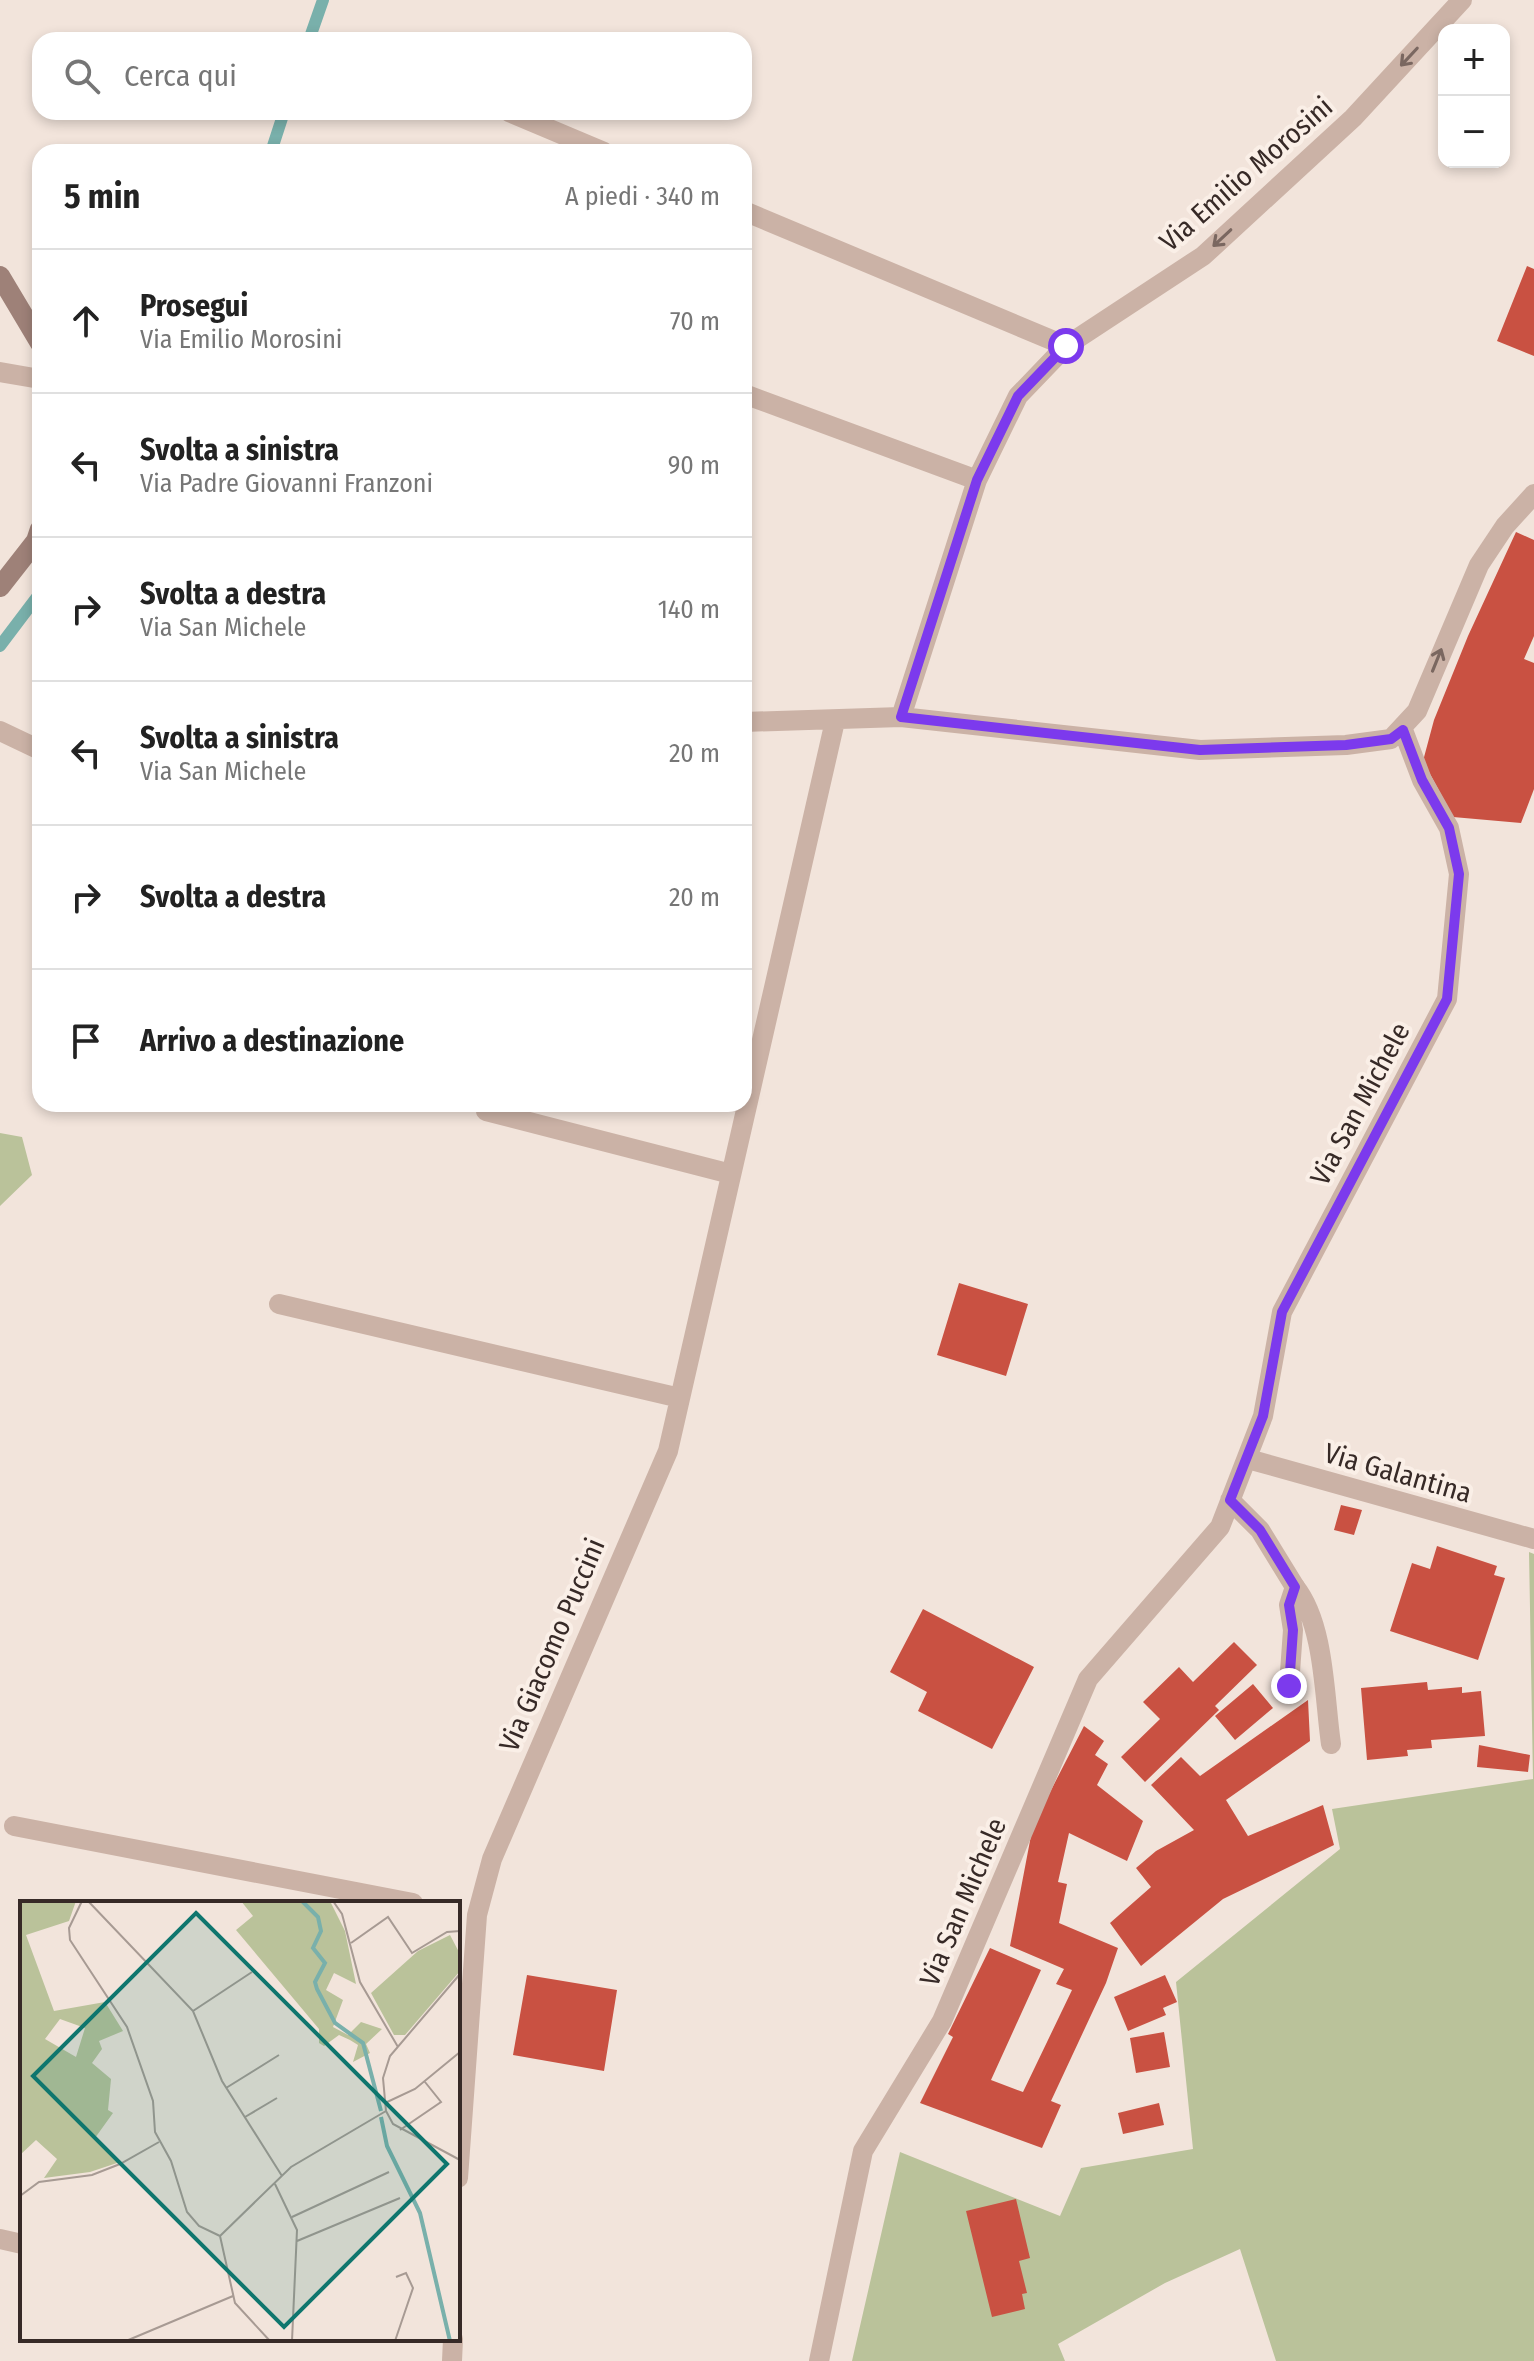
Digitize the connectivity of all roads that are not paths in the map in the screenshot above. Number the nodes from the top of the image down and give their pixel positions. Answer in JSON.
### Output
{"nodes":[{"id":1,"x":1462,"y":0,"type":"edge"},
{"id":2,"x":528,"y":120,"type":"edge"},
{"id":3,"x":585,"y":144,"type":"edge"},
{"id":4,"x":752,"y":214,"type":"edge"},
{"id":5,"x":0,"y":276,"type":"edge"},
{"id":6,"x":32,"y":330,"type":"edge"},
{"id":7,"x":1066,"y":346,"type":"junction"},
{"id":8,"x":0,"y":372,"type":"edge"},
{"id":9,"x":32,"y":378,"type":"edge"},
{"id":10,"x":752,"y":397,"type":"edge"},
{"id":11,"x":977,"y":480,"type":"junction"},
{"id":12,"x":1534,"y":494,"type":"edge"},
{"id":13,"x":32,"y":546,"type":"edge"},
{"id":14,"x":1,"y":584,"type":"edge"},
{"id":15,"x":901,"y":717,"type":"junction"},
{"id":16,"x":835,"y":721,"type":"junction"},
{"id":17,"x":752,"y":722,"type":"edge"},
{"id":18,"x":1403,"y":730,"type":"junction"},
{"id":19,"x":0,"y":731,"type":"edge"},
{"id":20,"x":32,"y":746,"type":"edge"},
{"id":21,"x":752,"y":1048,"type":"edge"},
{"id":22,"x":490,"y":1112,"type":"edge"},
{"id":23,"x":741,"y":1112,"type":"edge"},
{"id":24,"x":731,"y":1174,"type":"junction"},
{"id":25,"x":279,"y":1304,"type":"dead end"},
{"id":26,"x":680,"y":1398,"type":"junction"},
{"id":27,"x":1248,"y":1459,"type":"junction"},
{"id":28,"x":1230,"y":1500,"type":"junction"},
{"id":29,"x":1534,"y":1539,"type":"edge"},
{"id":30,"x":1295,"y":1587,"type":"junction"},
{"id":31,"x":1289,"y":1686,"type":"dead end"},
{"id":32,"x":1331,"y":1744,"type":"dead end"},
{"id":33,"x":14,"y":1826,"type":"dead end"},
{"id":34,"x":403,"y":1901,"type":"edge"},
{"id":35,"x":468,"y":1913,"type":"edge"},
{"id":36,"x":460,"y":2125,"type":"edge"},
{"id":37,"x":0,"y":2239,"type":"edge"},
{"id":38,"x":20,"y":2244,"type":"edge"},
{"id":39,"x":453,"y":2341,"type":"edge"},
{"id":40,"x":452,"y":2361,"type":"edge"},
{"id":41,"x":819,"y":2361,"type":"edge"}],
"edges":[{"from":1,"to":7,"type":"street","name":"Via Emilio Morosini","one_way":true},
{"from":2,"to":3,"type":"street"},
{"from":4,"to":7,"type":"street"},
{"from":5,"to":6,"type":"street"},
{"from":7,"to":11,"type":"street","name":"Via Emilio Morosini"},
{"from":8,"to":9,"type":"street"},
{"from":10,"to":11,"type":"street"},
{"from":11,"to":15,"type":"street","name":"Via Emilio Morosini"},
{"from":18,"to":12,"type":"street","one_way":true},
{"from":13,"to":14,"type":"street"},
{"from":15,"to":16,"type":"street"},
{"from":15,"to":18,"type":"street"},
{"from":16,"to":17,"type":"street"},
{"from":16,"to":21,"type":"street","name":"Via Giacomo Puccini"},
{"from":18,"to":27,"type":"street","name":"Via San Michele"},
{"from":19,"to":20,"type":"street"},
{"from":22,"to":24,"type":"street"},
{"from":23,"to":24,"type":"street","name":"Via Giacomo Puccini"},
{"from":24,"to":26,"type":"street","name":"Via Giacomo Puccini"},
{"from":25,"to":26,"type":"street"},
{"from":26,"to":35,"type":"street","name":"Via Giacomo Puccini"},
{"from":27,"to":28,"type":"street","name":"Via San Michele"},
{"from":27,"to":29,"type":"street","name":"Via Galantina"},
{"from":28,"to":30,"type":"street"},
{"from":28,"to":41,"type":"street","name":"Via San Michele"},
{"from":30,"to":31,"type":"street"},
{"from":30,"to":32,"type":"street"},
{"from":33,"to":34,"type":"street"},
{"from":35,"to":36,"type":"street","name":"Via Giacomo Puccini"},
{"from":37,"to":38,"type":"street"},
{"from":39,"to":40,"type":"street"}]}
